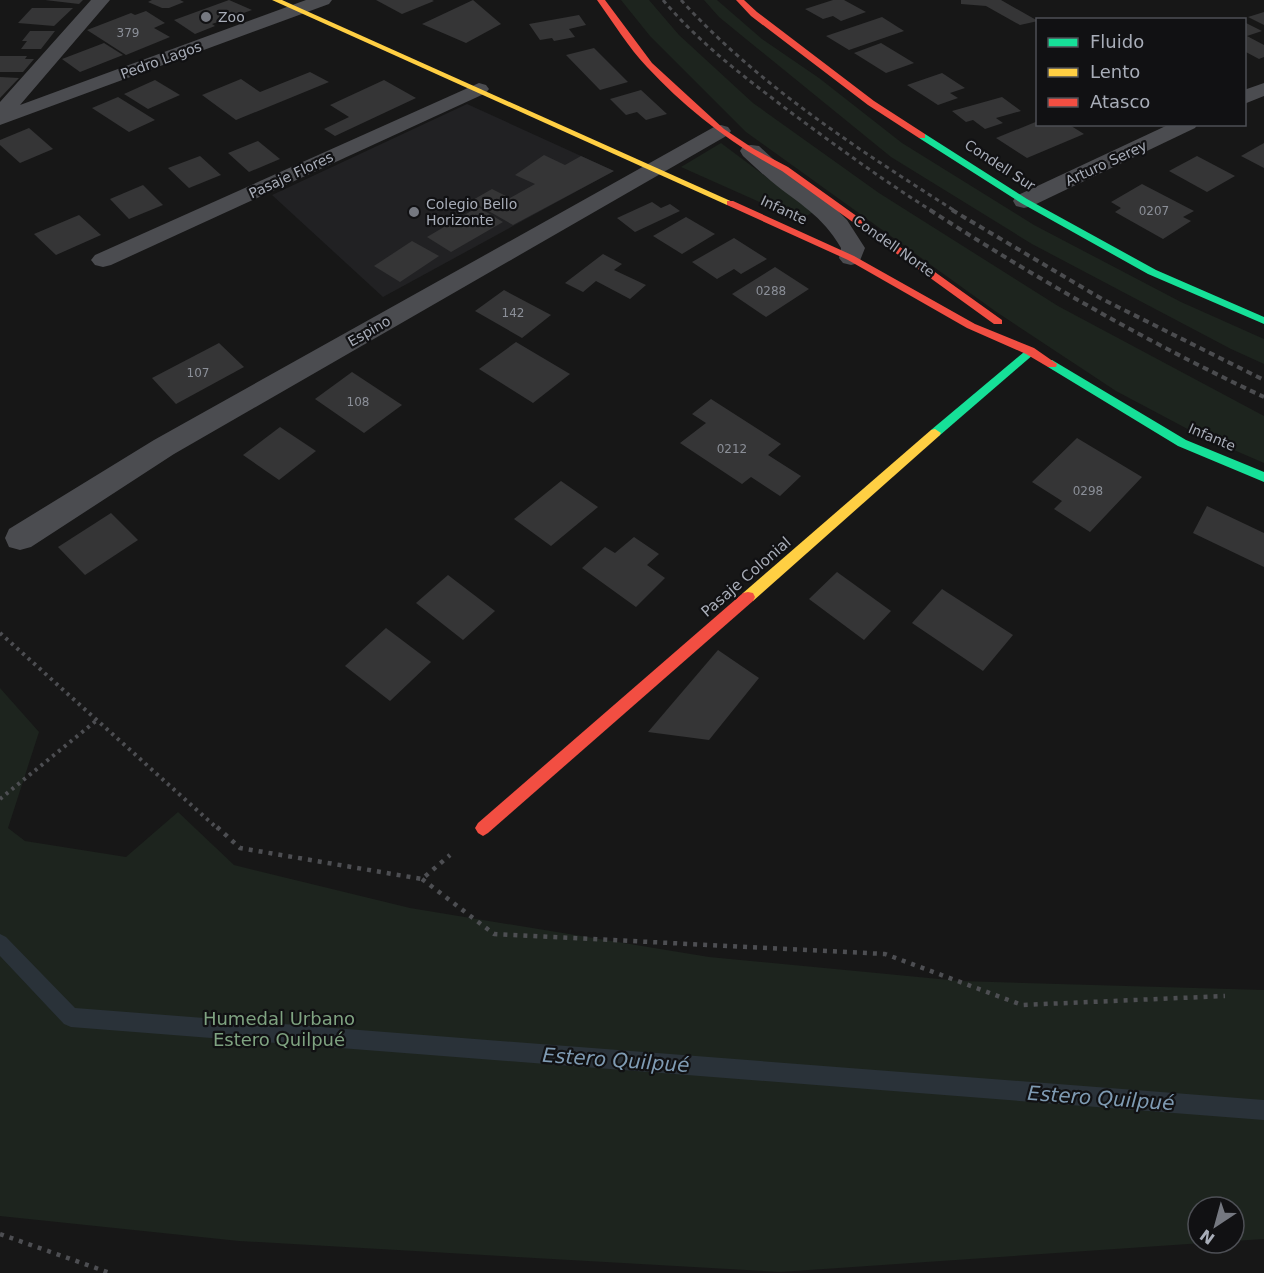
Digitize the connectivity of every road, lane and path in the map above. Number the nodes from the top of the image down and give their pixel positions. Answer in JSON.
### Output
{"nodes":[{"id":1,"x":101,"y":0,"type":"edge"},
{"id":2,"x":276,"y":0,"type":"edge"},
{"id":3,"x":323,"y":0,"type":"edge"},
{"id":4,"x":601,"y":0,"type":"edge"},
{"id":5,"x":741,"y":0,"type":"edge"},
{"id":6,"x":298,"y":9,"type":"junction"},
{"id":7,"x":479,"y":89,"type":"junction"},
{"id":8,"x":1264,"y":89,"type":"edge"},
{"id":9,"x":1246,"y":98,"type":"edge"},
{"id":10,"x":0,"y":115,"type":"edge"},
{"id":11,"x":0,"y":120,"type":"edge"},
{"id":12,"x":1184,"y":126,"type":"edge"},
{"id":13,"x":721,"y":131,"type":"junction"},
{"id":14,"x":751,"y":151,"type":"junction"},
{"id":15,"x":655,"y":169,"type":"junction"},
{"id":16,"x":1024,"y":201,"type":"junction"},
{"id":17,"x":851,"y":258,"type":"junction"},
{"id":18,"x":103,"y":260,"type":"dead end"},
{"id":19,"x":1264,"y":321,"type":"edge"},
{"id":20,"x":1030,"y":351,"type":"junction"},
{"id":21,"x":1264,"y":477,"type":"edge"},
{"id":22,"x":20,"y":538,"type":"dead end"},
{"id":23,"x":0,"y":633,"type":"edge"},
{"id":24,"x":97,"y":720,"type":"junction"},
{"id":25,"x":0,"y":799,"type":"edge"},
{"id":26,"x":483,"y":828,"type":"joint"},
{"id":27,"x":422,"y":879,"type":"junction"},
{"id":28,"x":1225,"y":996,"type":"dead end"},
{"id":29,"x":0,"y":1234,"type":"edge"},
{"id":30,"x":110,"y":1273,"type":"edge"}],
"edges":[{"from":1,"to":10,"type":"street"},
{"from":2,"to":6,"type":"street","name":"Infante"},
{"from":3,"to":6,"type":"street","name":"Pedro Lagos"},
{"from":4,"to":13,"type":"street","name":"Condell Norte"},
{"from":5,"to":16,"type":"street","name":"Condell Sur"},
{"from":6,"to":7,"type":"street","name":"Infante"},
{"from":6,"to":11,"type":"street","name":"Pedro Lagos"},
{"from":7,"to":15,"type":"street","name":"Infante"},
{"from":7,"to":18,"type":"street","name":"Pasaje Flores"},
{"from":8,"to":9,"type":"street"},
{"from":12,"to":16,"type":"street","name":"Arturo Serey"},
{"from":13,"to":14,"type":"street","name":"Condell Norte"},
{"from":13,"to":15,"type":"street","name":"Espino"},
{"from":14,"to":17,"type":"street","name":"Condell Norte"},
{"from":14,"to":20,"type":"street","name":"Condell Norte"},
{"from":15,"to":17,"type":"street","name":"Infante"},
{"from":15,"to":22,"type":"street","name":"Espino"},
{"from":16,"to":19,"type":"street","name":"Condell Sur"},
{"from":17,"to":20,"type":"street","name":"Infante"},
{"from":20,"to":21,"type":"street","name":"Infante"},
{"from":20,"to":26,"type":"street","name":"Pasaje Colonial"},
{"from":23,"to":24,"type":"path"},
{"from":24,"to":25,"type":"path"},
{"from":24,"to":27,"type":"path"},
{"from":26,"to":27,"type":"path"},
{"from":27,"to":28,"type":"path"},
{"from":29,"to":30,"type":"path"}]}
